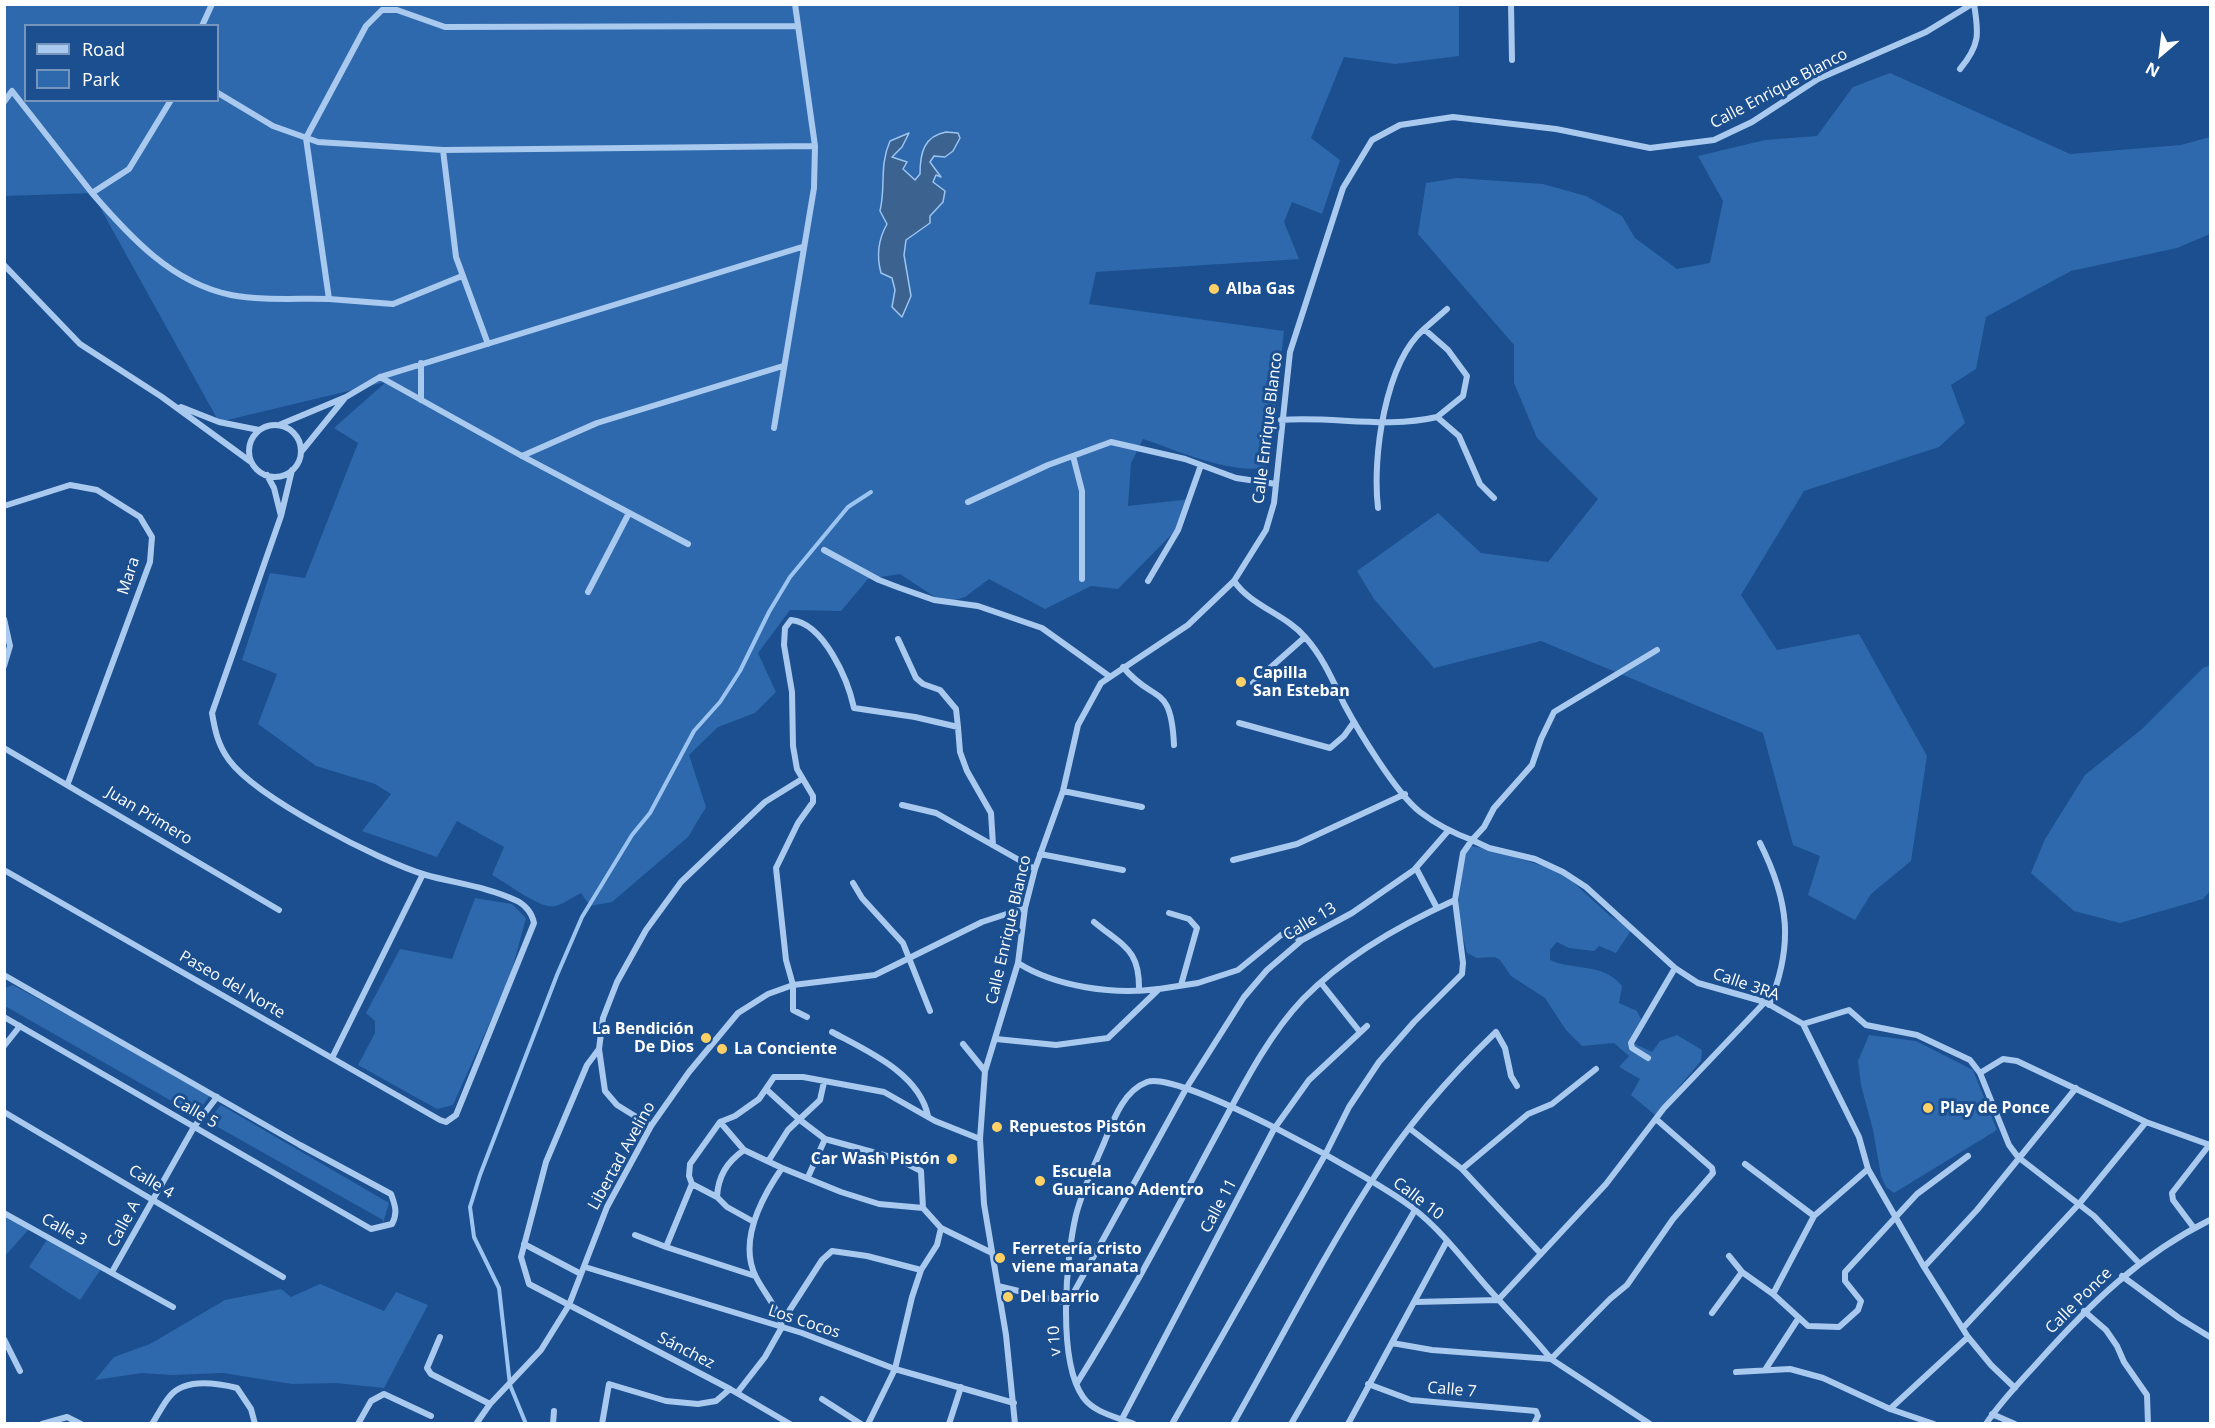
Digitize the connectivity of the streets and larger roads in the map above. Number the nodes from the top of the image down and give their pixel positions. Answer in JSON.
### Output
{"nodes":[{"id":1,"x":212,"y":4,"type":"edge"},
{"id":2,"x":795,"y":4,"type":"edge"},
{"id":3,"x":1511,"y":4,"type":"edge"},
{"id":4,"x":1973,"y":4,"type":"edge"},
{"id":5,"x":203,"y":24,"type":"edge"},
{"id":6,"x":798,"y":26,"type":"junction"},
{"id":7,"x":1512,"y":60,"type":"dead end"},
{"id":8,"x":1960,"y":69,"type":"dead end"},
{"id":9,"x":219,"y":94,"type":"edge"},
{"id":10,"x":4,"y":102,"type":"edge"},
{"id":11,"x":170,"y":102,"type":"edge"},
{"id":12,"x":306,"y":138,"type":"junction"},
{"id":13,"x":815,"y":146,"type":"junction"},
{"id":14,"x":442,"y":150,"type":"junction"},
{"id":15,"x":92,"y":193,"type":"junction"},
{"id":16,"x":802,"y":247,"type":"junction"},
{"id":17,"x":4,"y":265,"type":"edge"},
{"id":18,"x":462,"y":276,"type":"junction"},
{"id":19,"x":329,"y":299,"type":"junction"},
{"id":20,"x":1447,"y":309,"type":"dead end"},
{"id":21,"x":1425,"y":328,"type":"junction"},
{"id":22,"x":488,"y":344,"type":"junction"},
{"id":23,"x":421,"y":363,"type":"junction"},
{"id":24,"x":783,"y":366,"type":"junction"},
{"id":25,"x":380,"y":377,"type":"junction"},
{"id":26,"x":162,"y":397,"type":"junction"},
{"id":27,"x":346,"y":397,"type":"junction"},
{"id":28,"x":421,"y":400,"type":"junction"},
{"id":29,"x":1437,"y":417,"type":"junction"},
{"id":30,"x":1281,"y":420,"type":"junction"},
{"id":31,"x":1382,"y":422,"type":"junction"},
{"id":32,"x":279,"y":425,"type":"junction"},
{"id":33,"x":774,"y":428,"type":"dead end"},
{"id":34,"x":259,"y":430,"type":"junction"},
{"id":35,"x":301,"y":453,"type":"junction"},
{"id":36,"x":522,"y":456,"type":"junction"},
{"id":37,"x":1073,"y":456,"type":"junction"},
{"id":38,"x":251,"y":462,"type":"junction"},
{"id":39,"x":1201,"y":465,"type":"junction"},
{"id":40,"x":292,"y":470,"type":"junction"},
{"id":41,"x":267,"y":475,"type":"junction"},
{"id":42,"x":1276,"y":484,"type":"junction"},
{"id":43,"x":1494,"y":498,"type":"dead end"},
{"id":44,"x":969,"y":502,"type":"dead end"},
{"id":45,"x":4,"y":506,"type":"edge"},
{"id":46,"x":1378,"y":508,"type":"dead end"},
{"id":47,"x":629,"y":513,"type":"junction"},
{"id":48,"x":281,"y":516,"type":"junction"},
{"id":49,"x":688,"y":544,"type":"dead end"},
{"id":50,"x":824,"y":550,"type":"dead end"},
{"id":51,"x":1082,"y":579,"type":"dead end"},
{"id":52,"x":1148,"y":581,"type":"dead end"},
{"id":53,"x":1234,"y":581,"type":"junction"},
{"id":54,"x":588,"y":592,"type":"dead end"},
{"id":55,"x":4,"y":619,"type":"edge"},
{"id":56,"x":1305,"y":637,"type":"junction"},
{"id":57,"x":898,"y":639,"type":"dead end"},
{"id":58,"x":1657,"y":650,"type":"dead end"},
{"id":59,"x":4,"y":666,"type":"edge"},
{"id":60,"x":1123,"y":667,"type":"junction"},
{"id":61,"x":1109,"y":676,"type":"junction"},
{"id":62,"x":1253,"y":683,"type":"dead end"},
{"id":63,"x":1354,"y":722,"type":"junction"},
{"id":64,"x":1239,"y":723,"type":"dead end"},
{"id":65,"x":958,"y":727,"type":"junction"},
{"id":66,"x":1174,"y":746,"type":"dead end"},
{"id":67,"x":4,"y":748,"type":"edge"},
{"id":68,"x":802,"y":779,"type":"junction"},
{"id":69,"x":68,"y":783,"type":"junction"},
{"id":70,"x":1063,"y":790,"type":"junction"},
{"id":71,"x":1405,"y":794,"type":"junction"},
{"id":72,"x":902,"y":805,"type":"dead end"},
{"id":73,"x":1142,"y":807,"type":"dead end"},
{"id":74,"x":1448,"y":831,"type":"junction"},
{"id":75,"x":1473,"y":840,"type":"junction"},
{"id":76,"x":1760,"y":843,"type":"dead end"},
{"id":77,"x":993,"y":845,"type":"junction"},
{"id":78,"x":1040,"y":854,"type":"junction"},
{"id":79,"x":1233,"y":860,"type":"dead end"},
{"id":80,"x":1416,"y":868,"type":"junction"},
{"id":81,"x":1035,"y":869,"type":"junction"},
{"id":82,"x":4,"y":870,"type":"edge"},
{"id":83,"x":1123,"y":870,"type":"dead end"},
{"id":84,"x":423,"y":874,"type":"junction"},
{"id":85,"x":854,"y":884,"type":"dead end"},
{"id":86,"x":1455,"y":900,"type":"junction"},
{"id":87,"x":1025,"y":908,"type":"junction"},
{"id":88,"x":1437,"y":908,"type":"junction"},
{"id":89,"x":279,"y":910,"type":"dead end"},
{"id":90,"x":1169,"y":913,"type":"dead end"},
{"id":91,"x":1094,"y":922,"type":"dead end"},
{"id":92,"x":1302,"y":940,"type":"junction"},
{"id":93,"x":909,"y":956,"type":"junction"},
{"id":94,"x":1018,"y":963,"type":"junction"},
{"id":95,"x":1675,"y":968,"type":"junction"},
{"id":96,"x":5,"y":976,"type":"edge"},
{"id":97,"x":1321,"y":983,"type":"junction"},
{"id":98,"x":793,"y":985,"type":"junction"},
{"id":99,"x":1181,"y":985,"type":"junction"},
{"id":100,"x":1159,"y":989,"type":"junction"},
{"id":101,"x":1139,"y":991,"type":"junction"},
{"id":102,"x":1767,"y":1004,"type":"junction"},
{"id":103,"x":930,"y":1011,"type":"dead end"},
{"id":104,"x":4,"y":1017,"type":"edge"},
{"id":105,"x":807,"y":1017,"type":"dead end"},
{"id":106,"x":1803,"y":1024,"type":"junction"},
{"id":107,"x":20,"y":1026,"type":"junction"},
{"id":108,"x":1367,"y":1026,"type":"dead end"},
{"id":109,"x":832,"y":1032,"type":"dead end"},
{"id":110,"x":1360,"y":1032,"type":"junction"},
{"id":111,"x":996,"y":1039,"type":"junction"},
{"id":112,"x":963,"y":1044,"type":"dead end"},
{"id":113,"x":4,"y":1046,"type":"edge"},
{"id":114,"x":599,"y":1049,"type":"junction"},
{"id":115,"x":1648,"y":1058,"type":"dead end"},
{"id":116,"x":332,"y":1059,"type":"junction"},
{"id":117,"x":1596,"y":1069,"type":"dead end"},
{"id":118,"x":985,"y":1071,"type":"junction"},
{"id":119,"x":1980,"y":1073,"type":"junction"},
{"id":120,"x":824,"y":1082,"type":"junction"},
{"id":121,"x":1517,"y":1086,"type":"dead end"},
{"id":122,"x":1187,"y":1087,"type":"junction"},
{"id":123,"x":2076,"y":1088,"type":"junction"},
{"id":124,"x":767,"y":1090,"type":"junction"},
{"id":125,"x":217,"y":1097,"type":"junction"},
{"id":126,"x":1231,"y":1107,"type":"junction"},
{"id":127,"x":4,"y":1112,"type":"edge"},
{"id":128,"x":928,"y":1116,"type":"junction"},
{"id":129,"x":1656,"y":1119,"type":"junction"},
{"id":130,"x":800,"y":1120,"type":"junction"},
{"id":131,"x":720,"y":1122,"type":"junction"},
{"id":132,"x":2146,"y":1122,"type":"junction"},
{"id":133,"x":651,"y":1126,"type":"junction"},
{"id":134,"x":194,"y":1127,"type":"junction"},
{"id":135,"x":1409,"y":1128,"type":"junction"},
{"id":136,"x":1274,"y":1130,"type":"junction"},
{"id":137,"x":825,"y":1139,"type":"junction"},
{"id":138,"x":980,"y":1139,"type":"junction"},
{"id":139,"x":2210,"y":1145,"type":"edge"},
{"id":140,"x":744,"y":1150,"type":"junction"},
{"id":141,"x":1325,"y":1155,"type":"junction"},
{"id":142,"x":1968,"y":1156,"type":"dead end"},
{"id":143,"x":2018,"y":1157,"type":"junction"},
{"id":144,"x":769,"y":1161,"type":"junction"},
{"id":145,"x":1745,"y":1164,"type":"dead end"},
{"id":146,"x":782,"y":1168,"type":"junction"},
{"id":147,"x":1462,"y":1169,"type":"junction"},
{"id":148,"x":1868,"y":1169,"type":"junction"},
{"id":149,"x":808,"y":1177,"type":"junction"},
{"id":150,"x":1371,"y":1182,"type":"junction"},
{"id":151,"x":692,"y":1184,"type":"junction"},
{"id":152,"x":717,"y":1197,"type":"junction"},
{"id":153,"x":153,"y":1199,"type":"junction"},
{"id":154,"x":2079,"y":1204,"type":"junction"},
{"id":155,"x":923,"y":1208,"type":"junction"},
{"id":156,"x":1415,"y":1210,"type":"junction"},
{"id":157,"x":4,"y":1213,"type":"edge"},
{"id":158,"x":1814,"y":1216,"type":"junction"},
{"id":159,"x":1897,"y":1217,"type":"junction"},
{"id":160,"x":2211,"y":1220,"type":"edge"},
{"id":161,"x":754,"y":1222,"type":"junction"},
{"id":162,"x":941,"y":1228,"type":"junction"},
{"id":163,"x":2194,"y":1228,"type":"junction"},
{"id":164,"x":635,"y":1235,"type":"dead end"},
{"id":165,"x":1447,"y":1241,"type":"junction"},
{"id":166,"x":524,"y":1244,"type":"junction"},
{"id":167,"x":666,"y":1247,"type":"junction"},
{"id":168,"x":992,"y":1253,"type":"junction"},
{"id":169,"x":1541,"y":1254,"type":"junction"},
{"id":170,"x":1729,"y":1256,"type":"dead end"},
{"id":171,"x":2138,"y":1262,"type":"junction"},
{"id":172,"x":585,"y":1267,"type":"junction"},
{"id":173,"x":1924,"y":1267,"type":"junction"},
{"id":174,"x":921,"y":1270,"type":"junction"},
{"id":175,"x":112,"y":1272,"type":"junction"},
{"id":176,"x":1743,"y":1272,"type":"junction"},
{"id":177,"x":581,"y":1274,"type":"junction"},
{"id":178,"x":755,"y":1276,"type":"junction"},
{"id":179,"x":2122,"y":1276,"type":"junction"},
{"id":180,"x":283,"y":1277,"type":"dead end"},
{"id":181,"x":998,"y":1286,"type":"junction"},
{"id":182,"x":1773,"y":1294,"type":"junction"},
{"id":183,"x":1498,"y":1300,"type":"junction"},
{"id":184,"x":1068,"y":1302,"type":"junction"},
{"id":185,"x":1415,"y":1302,"type":"junction"},
{"id":186,"x":569,"y":1305,"type":"junction"},
{"id":187,"x":173,"y":1307,"type":"dead end"},
{"id":188,"x":2084,"y":1311,"type":"junction"},
{"id":189,"x":1712,"y":1313,"type":"dead end"},
{"id":190,"x":1798,"y":1318,"type":"junction"},
{"id":191,"x":782,"y":1325,"type":"junction"},
{"id":192,"x":1963,"y":1329,"type":"junction"},
{"id":193,"x":440,"y":1337,"type":"dead end"},
{"id":194,"x":1968,"y":1337,"type":"junction"},
{"id":195,"x":2211,"y":1337,"type":"edge"},
{"id":196,"x":4,"y":1339,"type":"edge"},
{"id":197,"x":1392,"y":1343,"type":"junction"},
{"id":198,"x":1551,"y":1359,"type":"junction"},
{"id":199,"x":895,"y":1370,"type":"junction"},
{"id":200,"x":1765,"y":1370,"type":"junction"},
{"id":201,"x":20,"y":1371,"type":"dead end"},
{"id":202,"x":1736,"y":1372,"type":"dead end"},
{"id":203,"x":1077,"y":1383,"type":"junction"},
{"id":204,"x":1368,"y":1384,"type":"junction"},
{"id":205,"x":961,"y":1387,"type":"junction"},
{"id":206,"x":2015,"y":1388,"type":"junction"},
{"id":207,"x":730,"y":1389,"type":"junction"},
{"id":208,"x":737,"y":1393,"type":"junction"},
{"id":209,"x":822,"y":1399,"type":"dead end"},
{"id":210,"x":1014,"y":1402,"type":"junction"},
{"id":211,"x":490,"y":1404,"type":"junction"},
{"id":212,"x":1890,"y":1409,"type":"junction"},
{"id":213,"x":554,"y":1411,"type":"dead end"},
{"id":214,"x":1992,"y":1414,"type":"junction"},
{"id":215,"x":432,"y":1416,"type":"dead end"},
{"id":216,"x":1122,"y":1419,"type":"junction"},
{"id":217,"x":42,"y":1424,"type":"edge"},
{"id":218,"x":81,"y":1424,"type":"edge"},
{"id":219,"x":152,"y":1424,"type":"edge"},
{"id":220,"x":255,"y":1424,"type":"edge"},
{"id":221,"x":358,"y":1424,"type":"edge"},
{"id":222,"x":476,"y":1424,"type":"edge"},
{"id":223,"x":553,"y":1424,"type":"edge"},
{"id":224,"x":602,"y":1424,"type":"edge"},
{"id":225,"x":790,"y":1424,"type":"edge"},
{"id":226,"x":861,"y":1424,"type":"edge"},
{"id":227,"x":868,"y":1424,"type":"edge"},
{"id":228,"x":949,"y":1424,"type":"edge"},
{"id":229,"x":1015,"y":1424,"type":"edge"},
{"id":230,"x":1134,"y":1424,"type":"edge"},
{"id":231,"x":1172,"y":1424,"type":"edge"},
{"id":232,"x":1233,"y":1424,"type":"edge"},
{"id":233,"x":1291,"y":1424,"type":"edge"},
{"id":234,"x":1348,"y":1424,"type":"edge"},
{"id":235,"x":1534,"y":1424,"type":"edge"},
{"id":236,"x":1650,"y":1424,"type":"edge"},
{"id":237,"x":1934,"y":1424,"type":"edge"},
{"id":238,"x":1986,"y":1424,"type":"edge"},
{"id":239,"x":2015,"y":1424,"type":"edge"},
{"id":240,"x":2148,"y":1424,"type":"edge"}],
"edges":[{"from":1,"to":5,"type":"street"},
{"from":2,"to":6,"type":"street"},
{"from":3,"to":7,"type":"street"},
{"from":4,"to":8,"type":"street"},
{"from":4,"to":30,"type":"street","name":"Calle Enrique Blanco"},
{"from":6,"to":12,"type":"street"},
{"from":6,"to":13,"type":"street"},
{"from":9,"to":12,"type":"street"},
{"from":10,"to":15,"type":"street"},
{"from":11,"to":15,"type":"street"},
{"from":12,"to":14,"type":"street"},
{"from":12,"to":19,"type":"street"},
{"from":13,"to":14,"type":"street"},
{"from":13,"to":16,"type":"street"},
{"from":14,"to":18,"type":"street"},
{"from":15,"to":19,"type":"street"},
{"from":16,"to":22,"type":"street"},
{"from":16,"to":24,"type":"street"},
{"from":17,"to":26,"type":"street"},
{"from":18,"to":19,"type":"street"},
{"from":18,"to":22,"type":"street"},
{"from":20,"to":21,"type":"street"},
{"from":21,"to":29,"type":"street"},
{"from":21,"to":31,"type":"street"},
{"from":22,"to":23,"type":"street"},
{"from":23,"to":25,"type":"street"},
{"from":23,"to":28,"type":"street"},
{"from":24,"to":33,"type":"street"},
{"from":24,"to":36,"type":"street"},
{"from":25,"to":27,"type":"street"},
{"from":25,"to":28,"type":"street"},
{"from":26,"to":34,"type":"street"},
{"from":26,"to":38,"type":"street"},
{"from":27,"to":32,"type":"street"},
{"from":27,"to":35,"type":"street"},
{"from":28,"to":36,"type":"street"},
{"from":29,"to":31,"type":"street"},
{"from":29,"to":43,"type":"street"},
{"from":30,"to":31,"type":"street"},
{"from":30,"to":42,"type":"street","name":"Calle Enrique Blanco"},
{"from":31,"to":46,"type":"street"},
{"from":32,"to":34,"type":"street"},
{"from":32,"to":35,"type":"street"},
{"from":34,"to":38,"type":"street"},
{"from":35,"to":40,"type":"street"},
{"from":36,"to":47,"type":"street"},
{"from":37,"to":39,"type":"street"},
{"from":37,"to":44,"type":"street"},
{"from":37,"to":51,"type":"street"},
{"from":38,"to":41,"type":"street"},
{"from":39,"to":42,"type":"street"},
{"from":39,"to":52,"type":"street"},
{"from":40,"to":41,"type":"street"},
{"from":40,"to":48,"type":"street"},
{"from":41,"to":48,"type":"street"},
{"from":42,"to":53,"type":"street","name":"Calle Enrique Blanco"},
{"from":45,"to":69,"type":"street","name":"Mara"},
{"from":47,"to":49,"type":"street"},
{"from":47,"to":54,"type":"street"},
{"from":48,"to":84,"type":"street"},
{"from":50,"to":61,"type":"street"},
{"from":53,"to":56,"type":"street","name":"Calle 3RA"},
{"from":53,"to":60,"type":"street","name":"Calle Enrique Blanco"},
{"from":55,"to":59,"type":"street"},
{"from":56,"to":62,"type":"street"},
{"from":56,"to":63,"type":"street","name":"Calle 3RA"},
{"from":57,"to":65,"type":"street"},
{"from":58,"to":75,"type":"street"},
{"from":60,"to":61,"type":"street","name":"Calle Enrique Blanco"},
{"from":60,"to":66,"type":"street"},
{"from":61,"to":70,"type":"street","name":"Calle Enrique Blanco"},
{"from":63,"to":64,"type":"street"},
{"from":63,"to":71,"type":"street","name":"Calle 3RA"},
{"from":65,"to":68,"type":"street"},
{"from":65,"to":77,"type":"street"},
{"from":67,"to":69,"type":"street","name":"Juan Primero"},
{"from":68,"to":98,"type":"street"},
{"from":68,"to":114,"type":"street"},
{"from":69,"to":89,"type":"street","name":"Juan Primero"},
{"from":70,"to":73,"type":"street"},
{"from":70,"to":78,"type":"street","name":"Calle Enrique Blanco"},
{"from":71,"to":74,"type":"street","name":"Calle 3RA"},
{"from":71,"to":79,"type":"street"},
{"from":72,"to":77,"type":"street"},
{"from":74,"to":75,"type":"street","name":"Calle 3RA"},
{"from":74,"to":80,"type":"street","name":"Calle 13"},
{"from":75,"to":86,"type":"street"},
{"from":75,"to":95,"type":"street","name":"Calle 3RA"},
{"from":76,"to":102,"type":"street"},
{"from":77,"to":81,"type":"street"},
{"from":78,"to":81,"type":"street","name":"Calle Enrique Blanco"},
{"from":78,"to":83,"type":"street"},
{"from":80,"to":88,"type":"street"},
{"from":80,"to":92,"type":"street","name":"Calle 13"},
{"from":81,"to":87,"type":"street","name":"Calle Enrique Blanco"},
{"from":82,"to":116,"type":"street","name":"Paseo del Norte"},
{"from":84,"to":116,"type":"street"},
{"from":84,"to":116,"type":"street","name":"Paseo del Norte"},
{"from":85,"to":93,"type":"street"},
{"from":86,"to":88,"type":"street"},
{"from":86,"to":141,"type":"street"},
{"from":87,"to":93,"type":"street","name":"Libertad Avelino"},
{"from":87,"to":94,"type":"street","name":"Calle Enrique Blanco"},
{"from":88,"to":97,"type":"street"},
{"from":90,"to":99,"type":"street"},
{"from":91,"to":101,"type":"street"},
{"from":92,"to":99,"type":"street"},
{"from":92,"to":122,"type":"street","name":"Calle 13"},
{"from":93,"to":98,"type":"street","name":"Libertad Avelino"},
{"from":93,"to":103,"type":"street"},
{"from":94,"to":101,"type":"street"},
{"from":94,"to":111,"type":"street","name":"Calle Enrique Blanco"},
{"from":95,"to":102,"type":"street","name":"Calle 3RA"},
{"from":95,"to":115,"type":"street"},
{"from":96,"to":125,"type":"street"},
{"from":97,"to":110,"type":"street"},
{"from":97,"to":126,"type":"street"},
{"from":98,"to":105,"type":"street"},
{"from":98,"to":133,"type":"street","name":"Libertad Avelino"},
{"from":99,"to":100,"type":"street"},
{"from":100,"to":101,"type":"street"},
{"from":100,"to":111,"type":"street"},
{"from":102,"to":106,"type":"street","name":"Calle 3RA"},
{"from":102,"to":129,"type":"street"},
{"from":104,"to":107,"type":"street","name":"Calle 5"},
{"from":106,"to":119,"type":"street"},
{"from":106,"to":148,"type":"street"},
{"from":107,"to":113,"type":"street"},
{"from":107,"to":134,"type":"street","name":"Calle 5"},
{"from":108,"to":110,"type":"street","name":"Calle 11"},
{"from":109,"to":128,"type":"street"},
{"from":110,"to":136,"type":"street","name":"Calle 11"},
{"from":111,"to":118,"type":"street","name":"Calle Enrique Blanco"},
{"from":112,"to":118,"type":"street"},
{"from":114,"to":133,"type":"street"},
{"from":114,"to":166,"type":"street","name":"Sánchez"},
{"from":117,"to":147,"type":"street"},
{"from":118,"to":138,"type":"street","name":"Calle Enrique Blanco"},
{"from":119,"to":123,"type":"street"},
{"from":119,"to":143,"type":"street"},
{"from":120,"to":124,"type":"street"},
{"from":120,"to":128,"type":"street"},
{"from":120,"to":130,"type":"street"},
{"from":121,"to":135,"type":"street"},
{"from":122,"to":126,"type":"street","name":"v 10"},
{"from":122,"to":184,"type":"street","name":"Calle 13"},
{"from":122,"to":184,"type":"street","name":"v 10"},
{"from":123,"to":132,"type":"street"},
{"from":123,"to":143,"type":"street"},
{"from":124,"to":130,"type":"street"},
{"from":124,"to":131,"type":"street"},
{"from":125,"to":134,"type":"street","name":"Calle A"},
{"from":125,"to":134,"type":"street","name":"Calle 5"},
{"from":126,"to":136,"type":"street","name":"Calle 10"},
{"from":126,"to":203,"type":"street"},
{"from":127,"to":153,"type":"street","name":"Calle 4"},
{"from":128,"to":138,"type":"street"},
{"from":129,"to":169,"type":"street"},
{"from":129,"to":198,"type":"street"},
{"from":130,"to":137,"type":"street"},
{"from":130,"to":144,"type":"street"},
{"from":131,"to":140,"type":"street"},
{"from":131,"to":151,"type":"street"},
{"from":132,"to":139,"type":"street"},
{"from":132,"to":154,"type":"street"},
{"from":133,"to":172,"type":"street","name":"Libertad Avelino"},
{"from":134,"to":153,"type":"street","name":"Calle A"},
{"from":135,"to":147,"type":"street"},
{"from":135,"to":150,"type":"street"},
{"from":136,"to":141,"type":"street","name":"Calle 10"},
{"from":136,"to":216,"type":"street","name":"Calle 11"},
{"from":137,"to":149,"type":"street"},
{"from":137,"to":155,"type":"street"},
{"from":138,"to":168,"type":"street","name":"Calle Enrique Blanco"},
{"from":139,"to":163,"type":"street"},
{"from":140,"to":144,"type":"street"},
{"from":140,"to":152,"type":"street"},
{"from":141,"to":150,"type":"street","name":"Calle 10"},
{"from":141,"to":231,"type":"street"},
{"from":142,"to":159,"type":"street"},
{"from":143,"to":154,"type":"street"},
{"from":143,"to":173,"type":"street"},
{"from":144,"to":146,"type":"street"},
{"from":145,"to":158,"type":"street"},
{"from":146,"to":149,"type":"street"},
{"from":146,"to":161,"type":"street"},
{"from":147,"to":169,"type":"street"},
{"from":148,"to":158,"type":"street"},
{"from":148,"to":159,"type":"street"},
{"from":149,"to":155,"type":"street"},
{"from":150,"to":156,"type":"street","name":"Calle 10"},
{"from":150,"to":232,"type":"street"},
{"from":151,"to":152,"type":"street"},
{"from":151,"to":167,"type":"street"},
{"from":152,"to":161,"type":"street"},
{"from":153,"to":175,"type":"street","name":"Calle A"},
{"from":153,"to":180,"type":"street","name":"Calle 4"},
{"from":154,"to":171,"type":"street"},
{"from":154,"to":192,"type":"street"},
{"from":155,"to":162,"type":"street"},
{"from":156,"to":165,"type":"street","name":"Calle 10"},
{"from":156,"to":233,"type":"street"},
{"from":157,"to":175,"type":"street","name":"Calle 3"},
{"from":158,"to":182,"type":"street"},
{"from":159,"to":173,"type":"street"},
{"from":159,"to":190,"type":"street"},
{"from":160,"to":163,"type":"street","name":"Calle Ponce"},
{"from":161,"to":178,"type":"street"},
{"from":162,"to":168,"type":"street"},
{"from":162,"to":174,"type":"street"},
{"from":163,"to":171,"type":"street","name":"Calle Ponce"},
{"from":164,"to":167,"type":"street"},
{"from":165,"to":183,"type":"street","name":"Calle 10"},
{"from":165,"to":185,"type":"street"},
{"from":166,"to":177,"type":"street"},
{"from":166,"to":186,"type":"street","name":"Sánchez"},
{"from":167,"to":178,"type":"street"},
{"from":168,"to":181,"type":"street","name":"Calle Enrique Blanco"},
{"from":169,"to":183,"type":"street"},
{"from":170,"to":176,"type":"street"},
{"from":171,"to":179,"type":"street","name":"Calle Ponce"},
{"from":172,"to":177,"type":"street","name":"Libertad Avelino"},
{"from":172,"to":191,"type":"street","name":"Los Cocos"},
{"from":173,"to":192,"type":"street"},
{"from":174,"to":191,"type":"street"},
{"from":174,"to":199,"type":"street"},
{"from":175,"to":187,"type":"street","name":"Calle 3"},
{"from":176,"to":182,"type":"street"},
{"from":176,"to":189,"type":"street"},
{"from":177,"to":186,"type":"street","name":"Libertad Avelino"},
{"from":178,"to":191,"type":"street"},
{"from":179,"to":188,"type":"street","name":"Calle Ponce"},
{"from":179,"to":195,"type":"street"},
{"from":181,"to":184,"type":"street"},
{"from":181,"to":210,"type":"street","name":"Calle Enrique Blanco"},
{"from":182,"to":190,"type":"street"},
{"from":183,"to":185,"type":"street"},
{"from":183,"to":198,"type":"street","name":"Calle 10"},
{"from":184,"to":203,"type":"street","name":"v 10"},
{"from":185,"to":197,"type":"street"},
{"from":186,"to":207,"type":"street","name":"Sánchez"},
{"from":186,"to":211,"type":"street","name":"Libertad Avelino"},
{"from":188,"to":206,"type":"street","name":"Calle Ponce"},
{"from":188,"to":240,"type":"street"},
{"from":190,"to":200,"type":"street"},
{"from":191,"to":199,"type":"street","name":"Los Cocos"},
{"from":191,"to":208,"type":"street"},
{"from":192,"to":194,"type":"street"},
{"from":193,"to":211,"type":"street"},
{"from":194,"to":206,"type":"street"},
{"from":194,"to":212,"type":"street"},
{"from":196,"to":201,"type":"street"},
{"from":197,"to":198,"type":"street"},
{"from":197,"to":204,"type":"street"},
{"from":198,"to":236,"type":"street"},
{"from":199,"to":205,"type":"street","name":"Los Cocos"},
{"from":199,"to":227,"type":"street"},
{"from":200,"to":202,"type":"street"},
{"from":200,"to":212,"type":"street"},
{"from":203,"to":216,"type":"street","name":"v 10"},
{"from":204,"to":234,"type":"street"},
{"from":204,"to":235,"type":"street","name":"Calle 7"},
{"from":205,"to":210,"type":"street","name":"Los Cocos"},
{"from":205,"to":228,"type":"street"},
{"from":206,"to":214,"type":"street","name":"Calle Ponce"},
{"from":207,"to":208,"type":"street","name":"Sánchez"},
{"from":207,"to":224,"type":"street"},
{"from":208,"to":225,"type":"street","name":"Sánchez"},
{"from":209,"to":226,"type":"street"},
{"from":210,"to":229,"type":"street","name":"Calle Enrique Blanco"},
{"from":211,"to":222,"type":"street","name":"Libertad Avelino"},
{"from":212,"to":237,"type":"street"},
{"from":213,"to":223,"type":"street"},
{"from":214,"to":238,"type":"street","name":"Calle Ponce"},
{"from":214,"to":239,"type":"street"},
{"from":215,"to":221,"type":"street"},
{"from":216,"to":230,"type":"street","name":"v 10"},
{"from":217,"to":218,"type":"street"},
{"from":219,"to":220,"type":"street"}]}
